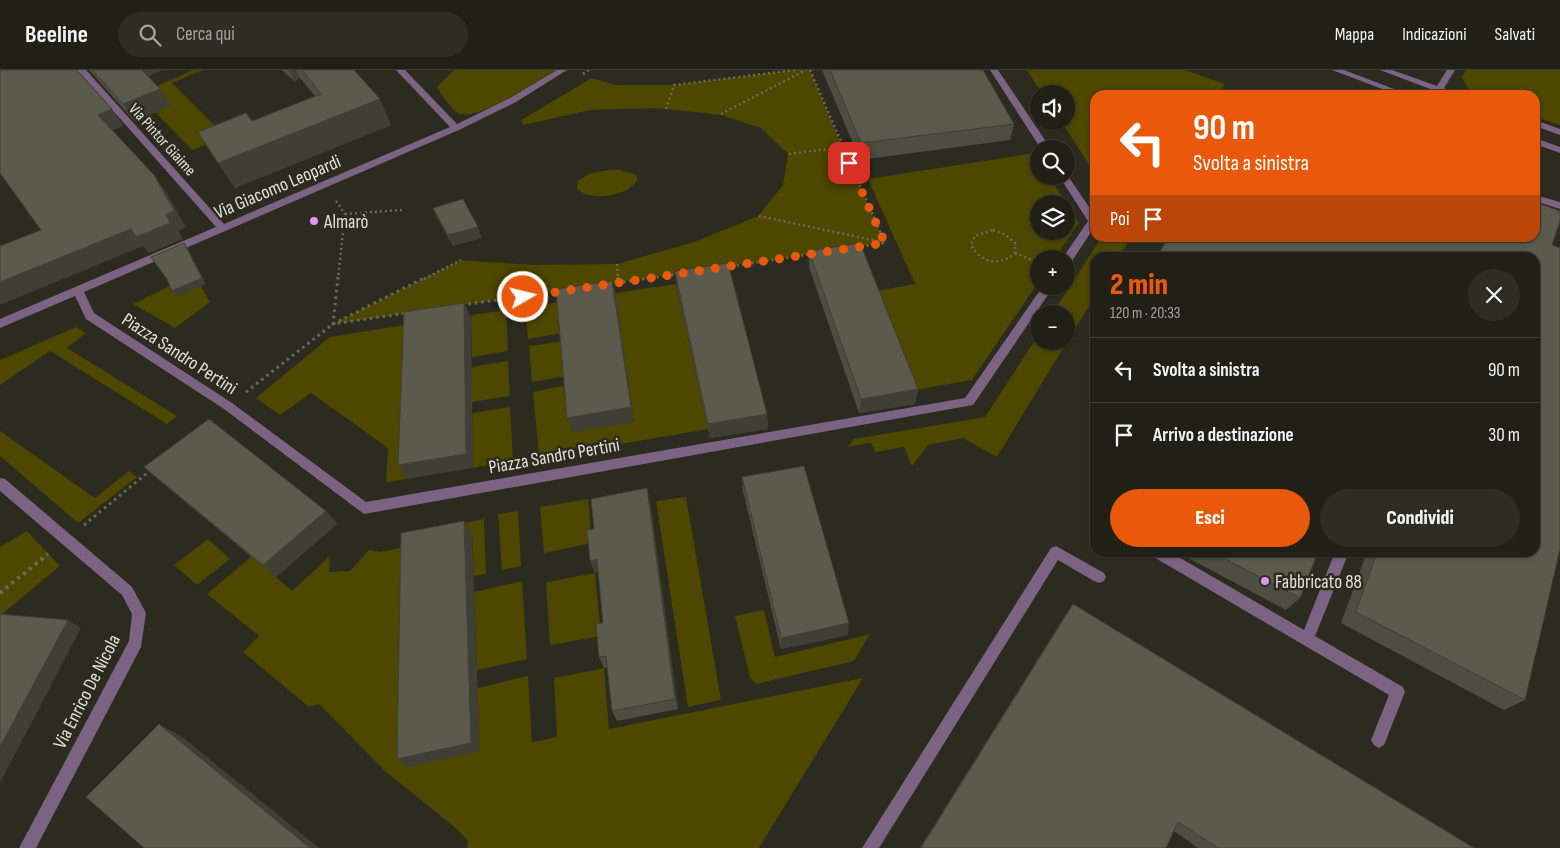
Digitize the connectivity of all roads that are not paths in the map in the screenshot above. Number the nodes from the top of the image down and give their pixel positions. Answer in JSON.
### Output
{"nodes":[{"id":1,"x":81,"y":70,"type":"edge"},
{"id":2,"x":400,"y":70,"type":"edge"},
{"id":3,"x":563,"y":70,"type":"edge"},
{"id":4,"x":994,"y":70,"type":"edge"},
{"id":5,"x":1336,"y":70,"type":"edge"},
{"id":6,"x":1384,"y":70,"type":"edge"},
{"id":7,"x":1451,"y":70,"type":"edge"},
{"id":8,"x":1392,"y":90,"type":"edge"},
{"id":9,"x":1439,"y":90,"type":"joint"},
{"id":10,"x":1540,"y":125,"type":"edge"},
{"id":11,"x":456,"y":128,"type":"junction"},
{"id":12,"x":1560,"y":132,"type":"edge"},
{"id":13,"x":1040,"y":140,"type":"edge"},
{"id":14,"x":1540,"y":143,"type":"edge"},
{"id":15,"x":1560,"y":150,"type":"edge"},
{"id":16,"x":1070,"y":185,"type":"edge"},
{"id":17,"x":1540,"y":200,"type":"edge"},
{"id":18,"x":1560,"y":206,"type":"edge"},
{"id":19,"x":1090,"y":215,"type":"edge"},
{"id":20,"x":1090,"y":227,"type":"edge"},
{"id":21,"x":222,"y":228,"type":"junction"},
{"id":22,"x":1074,"y":250,"type":"edge"},
{"id":23,"x":78,"y":291,"type":"junction"},
{"id":24,"x":1043,"y":295,"type":"edge"},
{"id":25,"x":0,"y":324,"type":"edge"},
{"id":26,"x":0,"y":483,"type":"edge"},
{"id":27,"x":1166,"y":557,"type":"edge"},
{"id":28,"x":1340,"y":557,"type":"edge"},
{"id":29,"x":1099,"y":576,"type":"dead end"},
{"id":30,"x":1307,"y":639,"type":"junction"},
{"id":31,"x":1379,"y":740,"type":"dead end"},
{"id":32,"x":26,"y":848,"type":"edge"},
{"id":33,"x":870,"y":848,"type":"edge"}],
"edges":[{"from":1,"to":21,"type":"street","name":"Via Pintor Giaime"},
{"from":2,"to":11,"type":"street"},
{"from":3,"to":11,"type":"street","name":"Via Giacomo Leopardi"},
{"from":4,"to":13,"type":"street"},
{"from":5,"to":8,"type":"street"},
{"from":6,"to":9,"type":"street"},
{"from":7,"to":9,"type":"street"},
{"from":10,"to":12,"type":"street"},
{"from":11,"to":21,"type":"street","name":"Via Giacomo Leopardi"},
{"from":14,"to":15,"type":"street"},
{"from":16,"to":19,"type":"street"},
{"from":17,"to":18,"type":"street"},
{"from":20,"to":22,"type":"street"},
{"from":21,"to":23,"type":"street","name":"Via Giacomo Leopardi"},
{"from":23,"to":24,"type":"street","name":"Piazza Sandro Pertini"},
{"from":23,"to":25,"type":"street","name":"Via Giacomo Leopardi"},
{"from":26,"to":32,"type":"street","name":"Via Enrico De Nicola"},
{"from":27,"to":30,"type":"street"},
{"from":28,"to":30,"type":"street"},
{"from":29,"to":33,"type":"street"},
{"from":30,"to":31,"type":"street"}]}
